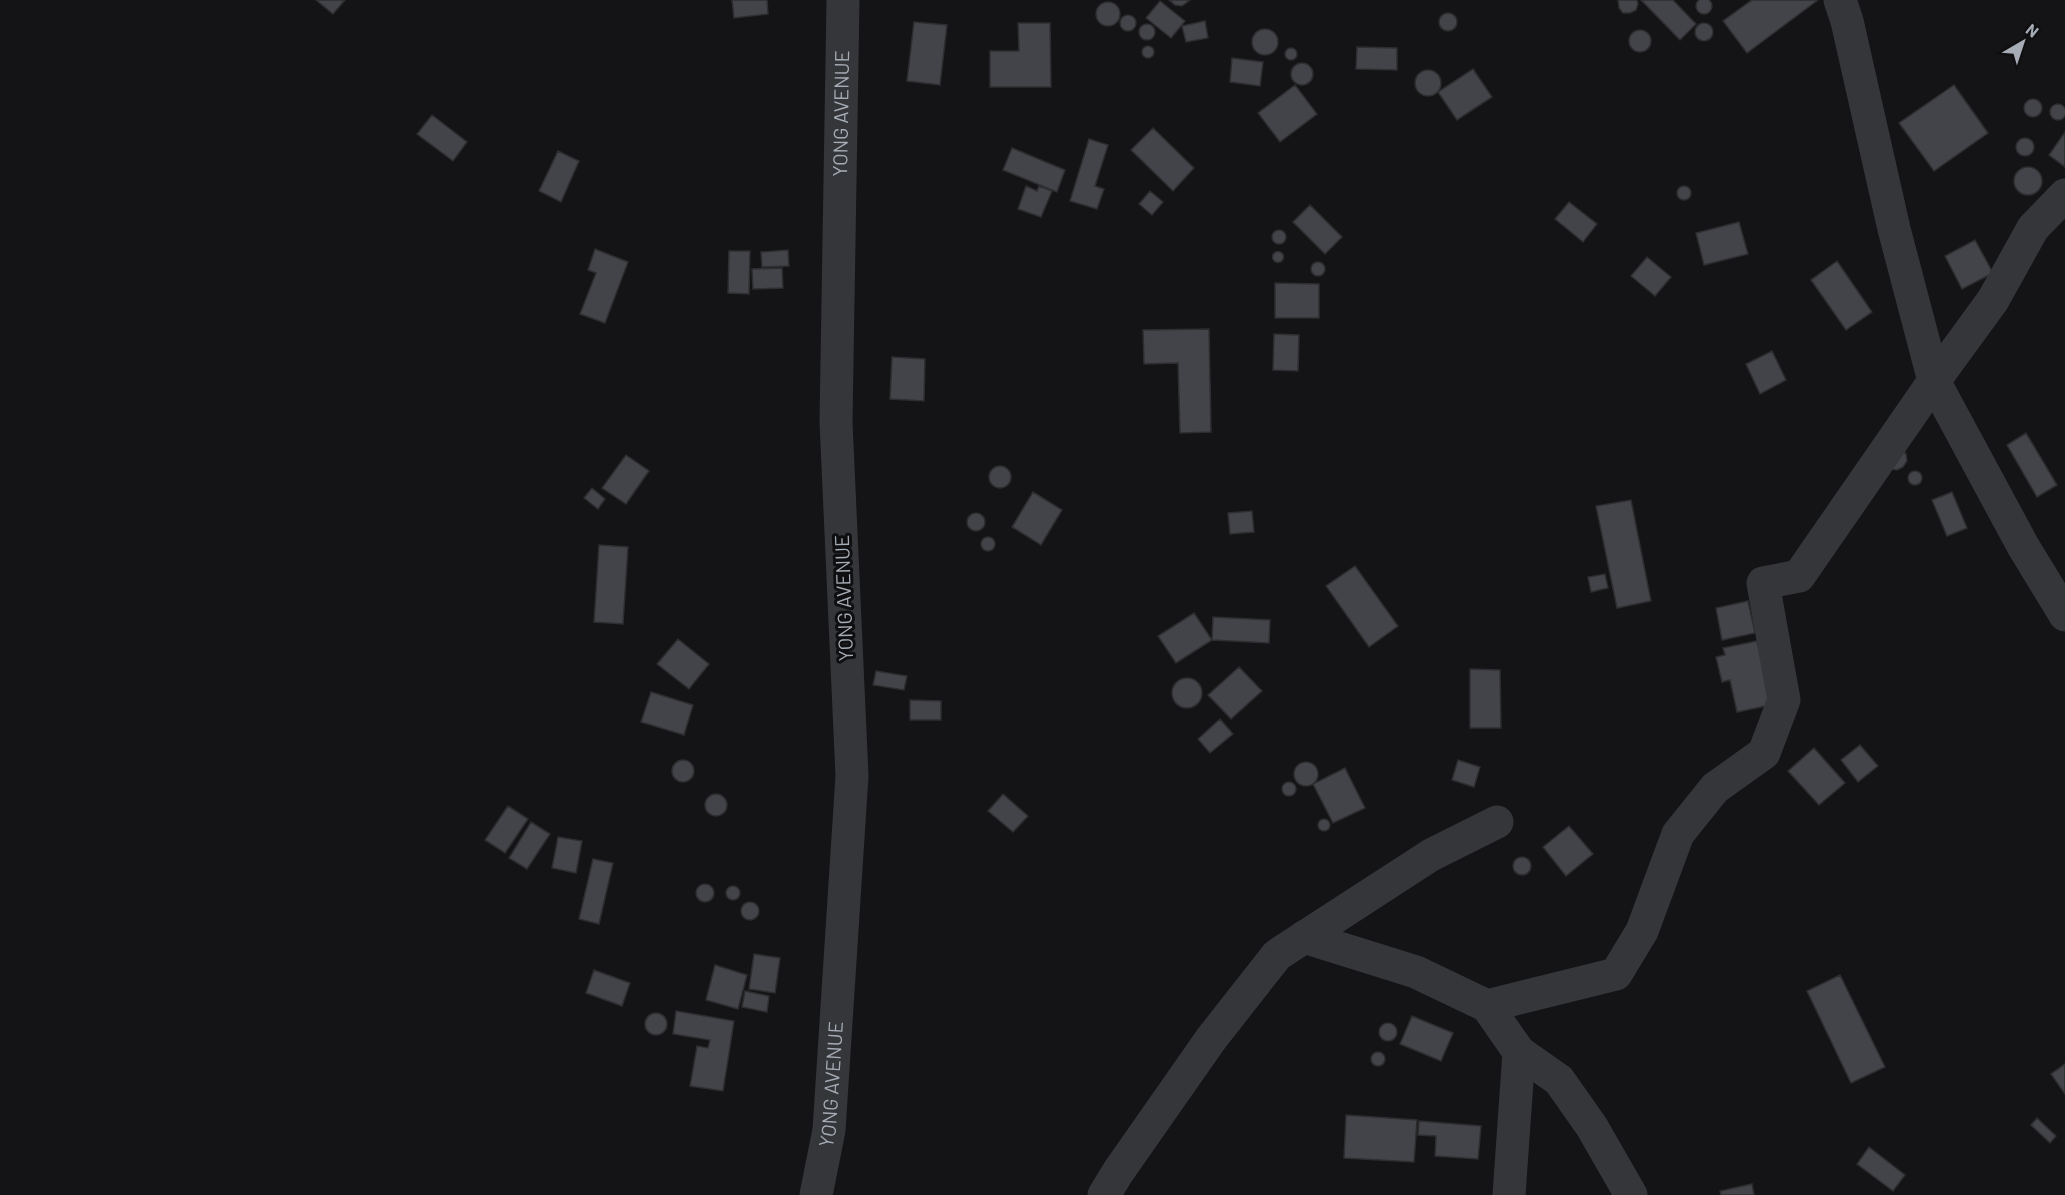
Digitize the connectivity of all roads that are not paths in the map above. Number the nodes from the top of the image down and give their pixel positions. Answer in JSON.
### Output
{"nodes":[{"id":1,"x":843,"y":0,"type":"edge"},
{"id":2,"x":1840,"y":0,"type":"edge"},
{"id":3,"x":2065,"y":195,"type":"edge"},
{"id":4,"x":1934,"y":381,"type":"junction"},
{"id":5,"x":2065,"y":615,"type":"edge"},
{"id":6,"x":1497,"y":822,"type":"dead end"},
{"id":7,"x":1304,"y":937,"type":"junction"},
{"id":8,"x":1488,"y":1006,"type":"junction"},
{"id":9,"x":1519,"y":1052,"type":"junction"},
{"id":10,"x":816,"y":1195,"type":"edge"},
{"id":11,"x":1104,"y":1195,"type":"edge"},
{"id":12,"x":1509,"y":1195,"type":"edge"},
{"id":13,"x":1631,"y":1195,"type":"edge"}],
"edges":[{"from":1,"to":10,"type":"street","name":"YONG AVENUE"},
{"from":2,"to":4,"type":"street"},
{"from":3,"to":4,"type":"street"},
{"from":4,"to":5,"type":"street"},
{"from":4,"to":8,"type":"street"},
{"from":6,"to":7,"type":"street"},
{"from":7,"to":8,"type":"street"},
{"from":7,"to":11,"type":"street"},
{"from":8,"to":9,"type":"street"},
{"from":9,"to":12,"type":"street"},
{"from":9,"to":13,"type":"street"}]}
